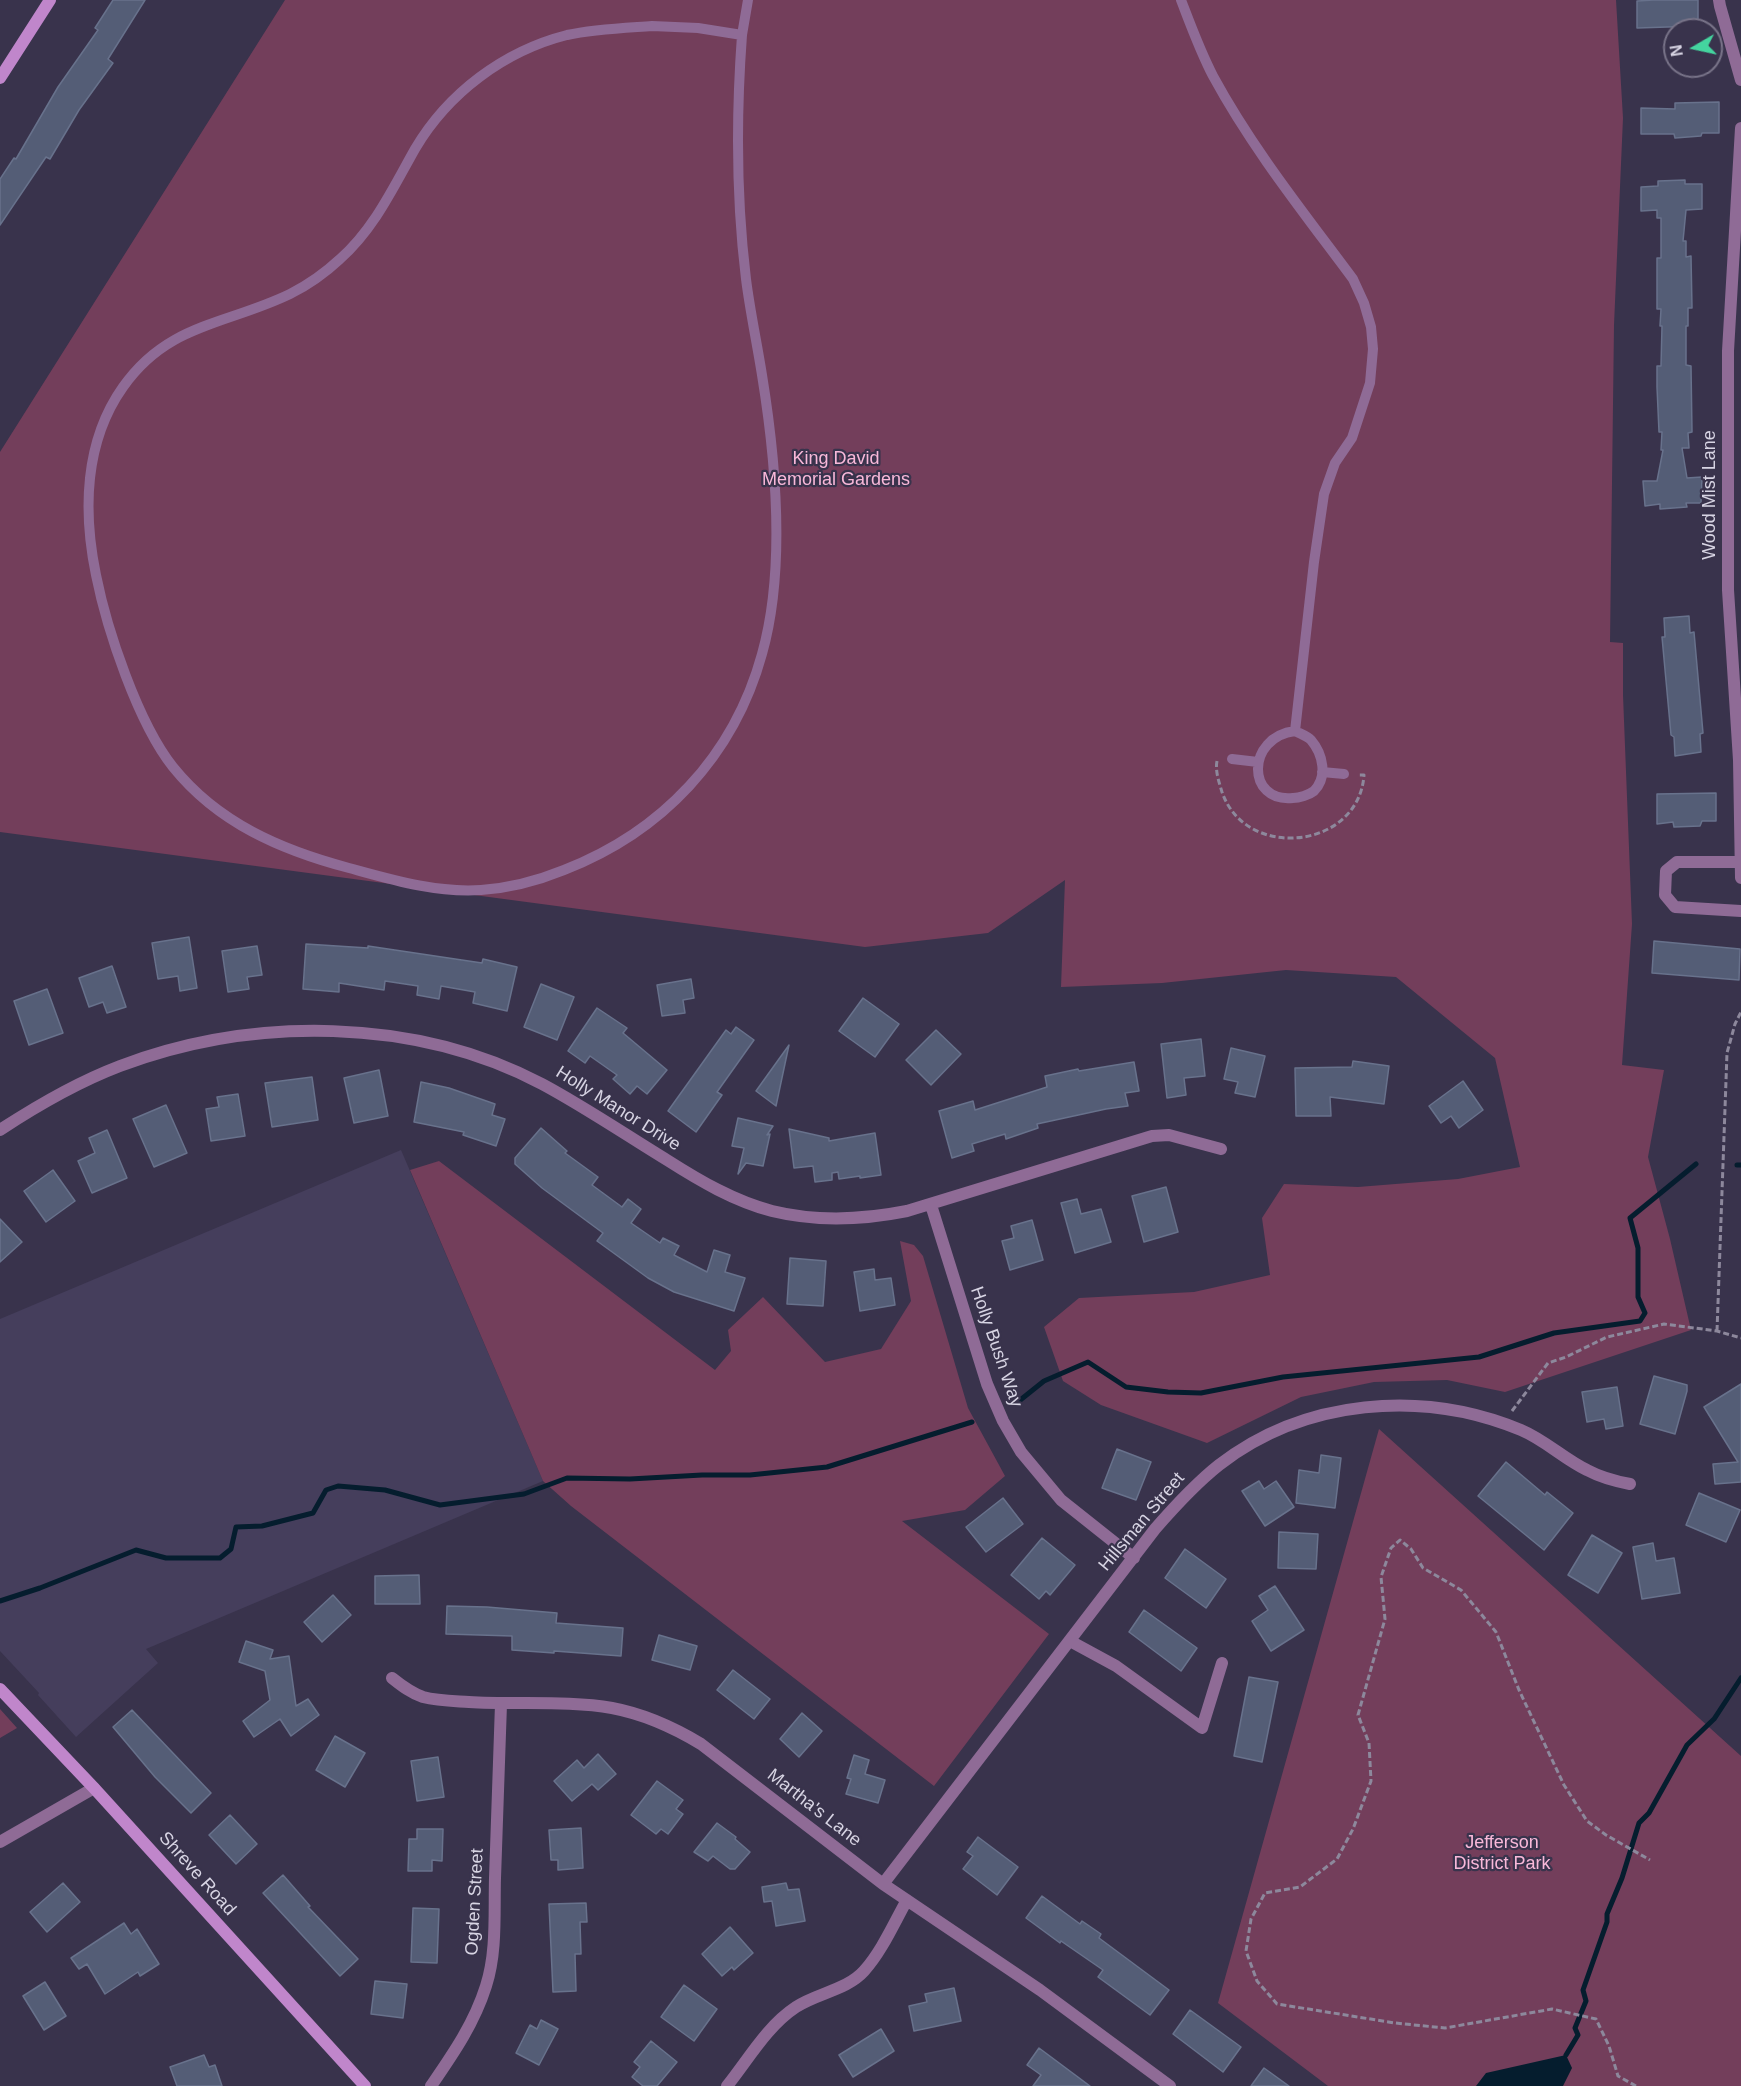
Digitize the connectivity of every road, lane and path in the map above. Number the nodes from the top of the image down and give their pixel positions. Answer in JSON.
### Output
{"nodes":[{"id":1,"x":50,"y":0,"type":"edge"},
{"id":2,"x":748,"y":0,"type":"edge"},
{"id":3,"x":1181,"y":0,"type":"edge"},
{"id":4,"x":1719,"y":0,"type":"edge"},
{"id":5,"x":742,"y":35,"type":"junction"},
{"id":6,"x":0,"y":78,"type":"edge"},
{"id":7,"x":1741,"y":80,"type":"edge"},
{"id":8,"x":1741,"y":128,"type":"edge"},
{"id":9,"x":1296,"y":731,"type":"junction"},
{"id":10,"x":1232,"y":759,"type":"dead end"},
{"id":11,"x":1258,"y":762,"type":"junction"},
{"id":12,"x":1322,"y":772,"type":"junction"},
{"id":13,"x":1344,"y":774,"type":"dead end"},
{"id":14,"x":1741,"y":862,"type":"edge"},
{"id":15,"x":1741,"y":878,"type":"edge"},
{"id":16,"x":1741,"y":910,"type":"edge"},
{"id":17,"x":1741,"y":1012,"type":"edge"},
{"id":18,"x":0,"y":1130,"type":"edge"},
{"id":19,"x":1221,"y":1149,"type":"dead end"},
{"id":20,"x":931,"y":1205,"type":"junction"},
{"id":21,"x":1717,"y":1330,"type":"junction"},
{"id":22,"x":1741,"y":1338,"type":"edge"},
{"id":23,"x":1510,"y":1426,"type":"junction"},
{"id":24,"x":1630,"y":1484,"type":"dead end"},
{"id":25,"x":1134,"y":1558,"type":"junction"},
{"id":26,"x":1070,"y":1641,"type":"junction"},
{"id":27,"x":1222,"y":1663,"type":"dead end"},
{"id":28,"x":392,"y":1678,"type":"dead end"},
{"id":29,"x":0,"y":1689,"type":"edge"},
{"id":30,"x":501,"y":1704,"type":"junction"},
{"id":31,"x":94,"y":1788,"type":"junction"},
{"id":32,"x":0,"y":1842,"type":"edge"},
{"id":33,"x":1650,"y":1860,"type":"dead end"},
{"id":34,"x":883,"y":1884,"type":"junction"},
{"id":35,"x":907,"y":1900,"type":"junction"},
{"id":36,"x":365,"y":2086,"type":"edge"},
{"id":37,"x":431,"y":2086,"type":"edge"},
{"id":38,"x":727,"y":2086,"type":"edge"},
{"id":39,"x":1170,"y":2086,"type":"edge"},
{"id":40,"x":1636,"y":2086,"type":"edge"}],
"edges":[{"from":1,"to":6,"type":"main road"},
{"from":2,"to":5,"type":"lane"},
{"from":3,"to":9,"type":"lane"},
{"from":4,"to":7,"type":"street"},
{"from":5,"to":5,"type":"lane"},
{"from":8,"to":14,"type":"street","name":"Wood Mist Lane"},
{"from":9,"to":11,"type":"lane"},
{"from":9,"to":12,"type":"lane"},
{"from":10,"to":11,"type":"lane"},
{"from":11,"to":12,"type":"lane"},
{"from":12,"to":13,"type":"lane"},
{"from":14,"to":15,"type":"street","name":"Wood Mist Lane"},
{"from":14,"to":16,"type":"street"},
{"from":17,"to":21,"type":"path"},
{"from":18,"to":20,"type":"street","name":"Holly Manor Drive"},
{"from":19,"to":20,"type":"street","name":"Holly Manor Drive"},
{"from":20,"to":25,"type":"street","name":"Holly Bush Way"},
{"from":21,"to":22,"type":"path"},
{"from":21,"to":23,"type":"path"},
{"from":23,"to":24,"type":"street","name":"Hillsman Street"},
{"from":23,"to":25,"type":"street","name":"Hillsman Street"},
{"from":25,"to":26,"type":"street","name":"Hillsman Street"},
{"from":26,"to":27,"type":"street"},
{"from":26,"to":34,"type":"street","name":"Hillsman Street"},
{"from":28,"to":30,"type":"street","name":"Martha's Lane"},
{"from":29,"to":31,"type":"main road","name":"Shreve Road"},
{"from":30,"to":34,"type":"street","name":"Martha's Lane"},
{"from":30,"to":37,"type":"street","name":"Ogden Street"},
{"from":31,"to":32,"type":"street"},
{"from":31,"to":36,"type":"main road","name":"Shreve Road"},
{"from":33,"to":40,"type":"path"},
{"from":34,"to":35,"type":"street","name":"Martha's Lane"},
{"from":35,"to":38,"type":"street"},
{"from":35,"to":39,"type":"street","name":"Martha's Lane"}]}
